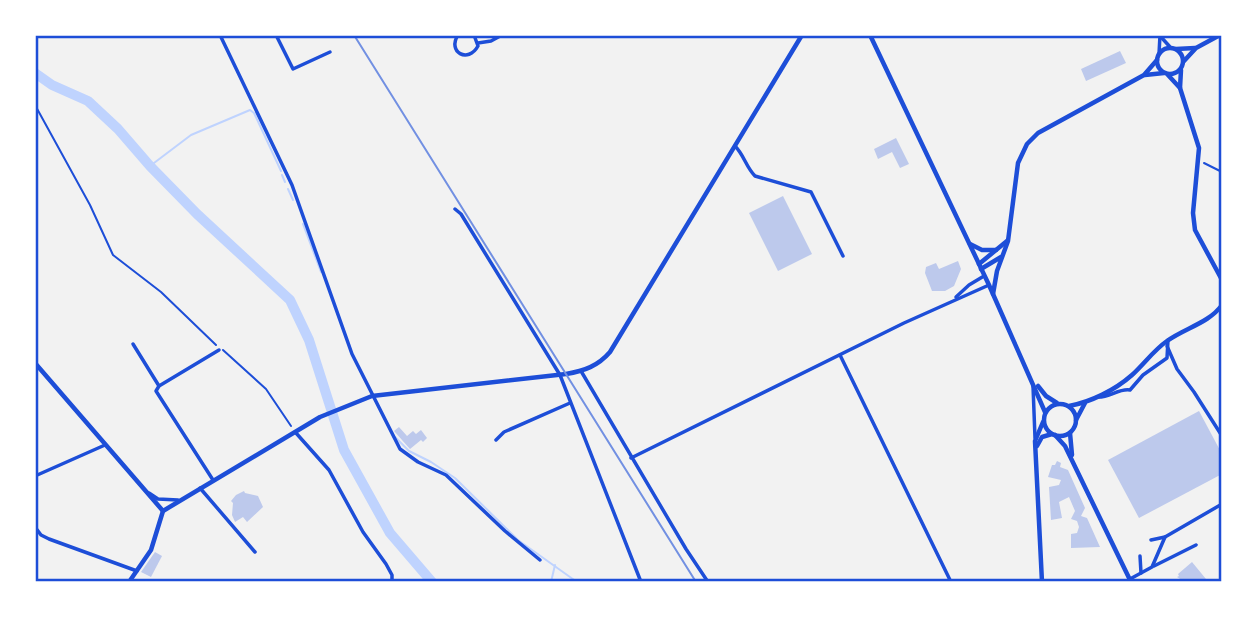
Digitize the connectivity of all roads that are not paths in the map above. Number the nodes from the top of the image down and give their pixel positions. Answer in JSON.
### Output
{"nodes":[{"id":1,"x":220,"y":35,"type":"edge"},
{"id":2,"x":276,"y":35,"type":"edge"},
{"id":3,"x":474,"y":35,"type":"edge"},
{"id":4,"x":502,"y":35,"type":"edge"},
{"id":5,"x":802,"y":35,"type":"edge"},
{"id":6,"x":870,"y":35,"type":"edge"},
{"id":7,"x":1160,"y":35,"type":"edge"},
{"id":8,"x":1220,"y":35,"type":"edge"},
{"id":9,"x":456,"y":36,"type":"edge"},
{"id":10,"x":478,"y":43,"type":"junction"},
{"id":11,"x":1196,"y":48,"type":"junction"},
{"id":12,"x":1173,"y":49,"type":"junction"},
{"id":13,"x":330,"y":52,"type":"dead end"},
{"id":14,"x":1158,"y":57,"type":"junction"},
{"id":15,"x":1184,"y":62,"type":"junction"},
{"id":16,"x":1181,"y":70,"type":"junction"},
{"id":17,"x":1166,"y":74,"type":"junction"},
{"id":18,"x":1144,"y":75,"type":"junction"},
{"id":19,"x":1180,"y":88,"type":"junction"},
{"id":20,"x":735,"y":146,"type":"junction"},
{"id":21,"x":455,"y":209,"type":"dead end"},
{"id":22,"x":1008,"y":241,"type":"junction"},
{"id":23,"x":970,"y":244,"type":"junction"},
{"id":24,"x":1002,"y":246,"type":"junction"},
{"id":25,"x":1003,"y":255,"type":"junction"},
{"id":26,"x":843,"y":256,"type":"dead end"},
{"id":27,"x":980,"y":267,"type":"junction"},
{"id":28,"x":984,"y":275,"type":"junction"},
{"id":29,"x":1222,"y":280,"type":"edge"},
{"id":30,"x":989,"y":285,"type":"junction"},
{"id":31,"x":993,"y":294,"type":"junction"},
{"id":32,"x":955,"y":299,"type":"junction"},
{"id":33,"x":1222,"y":305,"type":"edge"},
{"id":34,"x":1219,"y":313,"type":"edge"},
{"id":35,"x":1167,"y":343,"type":"junction"},
{"id":36,"x":133,"y":344,"type":"dead end"},
{"id":37,"x":219,"y":350,"type":"dead end"},
{"id":38,"x":840,"y":355,"type":"junction"},
{"id":39,"x":35,"y":363,"type":"edge"},
{"id":40,"x":582,"y":371,"type":"junction"},
{"id":41,"x":560,"y":375,"type":"junction"},
{"id":42,"x":1033,"y":381,"type":"junction"},
{"id":43,"x":159,"y":386,"type":"junction"},
{"id":44,"x":372,"y":396,"type":"junction"},
{"id":45,"x":1095,"y":397,"type":"junction"},
{"id":46,"x":570,"y":403,"type":"junction"},
{"id":47,"x":1058,"y":403,"type":"junction"},
{"id":48,"x":1085,"y":403,"type":"junction"},
{"id":49,"x":1069,"y":406,"type":"junction"},
{"id":50,"x":1045,"y":412,"type":"junction"},
{"id":51,"x":1076,"y":420,"type":"junction"},
{"id":52,"x":1043,"y":422,"type":"junction"},
{"id":53,"x":1070,"y":432,"type":"junction"},
{"id":54,"x":296,"y":433,"type":"junction"},
{"id":55,"x":1053,"y":435,"type":"junction"},
{"id":56,"x":1222,"y":436,"type":"edge"},
{"id":57,"x":496,"y":440,"type":"dead end"},
{"id":58,"x":1035,"y":441,"type":"junction"},
{"id":59,"x":106,"y":444,"type":"junction"},
{"id":60,"x":1036,"y":450,"type":"junction"},
{"id":61,"x":631,"y":458,"type":"junction"},
{"id":62,"x":1073,"y":463,"type":"junction"},
{"id":63,"x":35,"y":476,"type":"edge"},
{"id":64,"x":213,"y":480,"type":"junction"},
{"id":65,"x":200,"y":488,"type":"junction"},
{"id":66,"x":148,"y":493,"type":"junction"},
{"id":67,"x":180,"y":500,"type":"junction"},
{"id":68,"x":1222,"y":504,"type":"edge"},
{"id":69,"x":163,"y":511,"type":"junction"},
{"id":70,"x":35,"y":527,"type":"edge"},
{"id":71,"x":1165,"y":537,"type":"junction"},
{"id":72,"x":1151,"y":540,"type":"dead end"},
{"id":73,"x":1196,"y":545,"type":"dead end"},
{"id":74,"x":255,"y":552,"type":"dead end"},
{"id":75,"x":1140,"y":556,"type":"dead end"},
{"id":76,"x":540,"y":560,"type":"dead end"},
{"id":77,"x":1152,"y":567,"type":"junction"},
{"id":78,"x":137,"y":571,"type":"junction"},
{"id":79,"x":1141,"y":573,"type":"junction"},
{"id":80,"x":134,"y":580,"type":"edge"},
{"id":81,"x":1130,"y":581,"type":"edge"},
{"id":82,"x":128,"y":582,"type":"edge"},
{"id":83,"x":392,"y":582,"type":"edge"},
{"id":84,"x":641,"y":582,"type":"edge"},
{"id":85,"x":708,"y":582,"type":"edge"},
{"id":86,"x":951,"y":582,"type":"edge"},
{"id":87,"x":1042,"y":582,"type":"edge"}],
"edges":[{"from":1,"to":44,"type":"street"},
{"from":2,"to":13,"type":"street"},
{"from":3,"to":10,"type":"street"},
{"from":4,"to":10,"type":"street"},
{"from":5,"to":20,"type":"street"},
{"from":6,"to":23,"type":"street"},
{"from":7,"to":12,"type":"street"},
{"from":7,"to":14,"type":"street"},
{"from":8,"to":11,"type":"street"},
{"from":9,"to":10,"type":"street"},
{"from":11,"to":12,"type":"street"},
{"from":11,"to":15,"type":"street"},
{"from":12,"to":14,"type":"street"},
{"from":12,"to":15,"type":"street"},
{"from":14,"to":17,"type":"street"},
{"from":14,"to":18,"type":"street"},
{"from":15,"to":16,"type":"street"},
{"from":16,"to":17,"type":"street"},
{"from":16,"to":19,"type":"street"},
{"from":17,"to":18,"type":"street"},
{"from":17,"to":19,"type":"street"},
{"from":18,"to":22,"type":"street"},
{"from":19,"to":29,"type":"street"},
{"from":20,"to":26,"type":"street"},
{"from":20,"to":40,"type":"street"},
{"from":21,"to":41,"type":"street"},
{"from":22,"to":24,"type":"street"},
{"from":22,"to":25,"type":"street"},
{"from":23,"to":24,"type":"street"},
{"from":23,"to":27,"type":"street"},
{"from":24,"to":27,"type":"street"},
{"from":25,"to":27,"type":"street"},
{"from":25,"to":31,"type":"street"},
{"from":27,"to":28,"type":"street"},
{"from":28,"to":30,"type":"street"},
{"from":28,"to":32,"type":"street"},
{"from":30,"to":31,"type":"street"},
{"from":30,"to":32,"type":"street"},
{"from":31,"to":42,"type":"street"},
{"from":32,"to":38,"type":"street"},
{"from":33,"to":34,"type":"street"},
{"from":34,"to":35,"type":"street"},
{"from":35,"to":45,"type":"street"},
{"from":35,"to":45,"type":"street"},
{"from":35,"to":56,"type":"street"},
{"from":36,"to":43,"type":"street"},
{"from":37,"to":43,"type":"street"},
{"from":38,"to":61,"type":"street"},
{"from":38,"to":86,"type":"street"},
{"from":39,"to":59,"type":"street"},
{"from":40,"to":41,"type":"street"},
{"from":40,"to":61,"type":"street"},
{"from":41,"to":44,"type":"street"},
{"from":41,"to":46,"type":"street"},
{"from":42,"to":47,"type":"street"},
{"from":42,"to":50,"type":"street"},
{"from":42,"to":58,"type":"street"},
{"from":43,"to":64,"type":"street"},
{"from":44,"to":54,"type":"street"},
{"from":44,"to":76,"type":"street"},
{"from":45,"to":48,"type":"street"},
{"from":46,"to":57,"type":"street"},
{"from":46,"to":84,"type":"street"},
{"from":47,"to":49,"type":"street"},
{"from":47,"to":50,"type":"street"},
{"from":48,"to":49,"type":"street"},
{"from":48,"to":51,"type":"street"},
{"from":49,"to":51,"type":"street"},
{"from":50,"to":52,"type":"street"},
{"from":51,"to":53,"type":"street"},
{"from":52,"to":55,"type":"street"},
{"from":52,"to":58,"type":"street"},
{"from":53,"to":55,"type":"street"},
{"from":53,"to":62,"type":"street"},
{"from":54,"to":64,"type":"street"},
{"from":54,"to":83,"type":"street"},
{"from":55,"to":60,"type":"street"},
{"from":55,"to":62,"type":"street"},
{"from":58,"to":60,"type":"street"},
{"from":59,"to":63,"type":"street"},
{"from":59,"to":66,"type":"street"},
{"from":60,"to":87,"type":"street"},
{"from":61,"to":85,"type":"street"},
{"from":62,"to":81,"type":"street"},
{"from":64,"to":65,"type":"street"},
{"from":65,"to":67,"type":"street"},
{"from":65,"to":74,"type":"street"},
{"from":66,"to":67,"type":"street"},
{"from":66,"to":69,"type":"street"},
{"from":67,"to":69,"type":"street"},
{"from":68,"to":71,"type":"street"},
{"from":69,"to":78,"type":"street"},
{"from":70,"to":78,"type":"street"},
{"from":71,"to":72,"type":"street"},
{"from":71,"to":77,"type":"street"},
{"from":73,"to":77,"type":"street"},
{"from":75,"to":79,"type":"street"},
{"from":77,"to":79,"type":"street"},
{"from":78,"to":80,"type":"street"},
{"from":79,"to":81,"type":"street"},
{"from":80,"to":82,"type":"street"}]}
